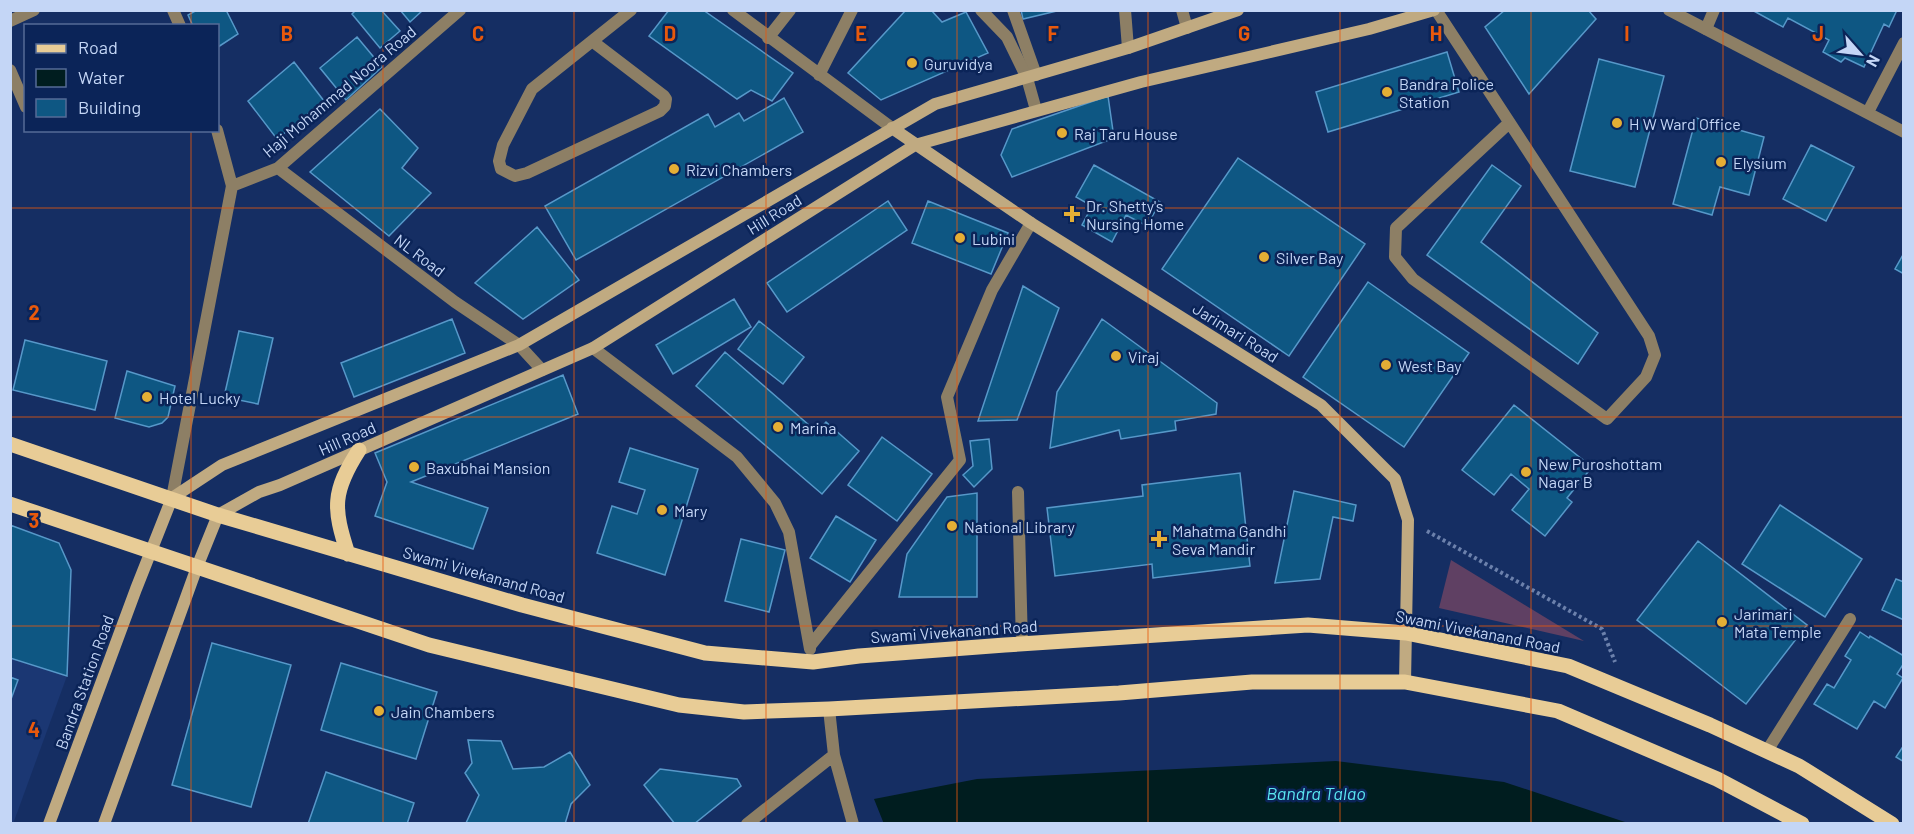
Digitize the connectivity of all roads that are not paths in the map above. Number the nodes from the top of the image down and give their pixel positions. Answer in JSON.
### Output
{"nodes":[{"id":1,"x":34,"y":10,"type":"edge"},
{"id":2,"x":173,"y":10,"type":"edge"},
{"id":3,"x":460,"y":10,"type":"edge"},
{"id":4,"x":631,"y":10,"type":"edge"},
{"id":5,"x":733,"y":10,"type":"edge"},
{"id":6,"x":790,"y":10,"type":"edge"},
{"id":7,"x":852,"y":10,"type":"edge"},
{"id":8,"x":981,"y":10,"type":"edge"},
{"id":9,"x":1013,"y":10,"type":"edge"},
{"id":10,"x":1125,"y":10,"type":"edge"},
{"id":11,"x":1182,"y":10,"type":"edge"},
{"id":12,"x":1238,"y":10,"type":"edge"},
{"id":13,"x":1435,"y":10,"type":"edge"},
{"id":14,"x":1669,"y":10,"type":"edge"},
{"id":15,"x":1714,"y":10,"type":"edge"},
{"id":16,"x":10,"y":21,"type":"edge"},
{"id":17,"x":179,"y":24,"type":"edge"},
{"id":18,"x":1187,"y":28,"type":"junction"},
{"id":19,"x":1706,"y":29,"type":"junction"},
{"id":20,"x":768,"y":38,"type":"junction"},
{"id":21,"x":592,"y":41,"type":"junction"},
{"id":22,"x":1904,"y":43,"type":"edge"},
{"id":23,"x":1128,"y":48,"type":"junction"},
{"id":24,"x":10,"y":70,"type":"edge"},
{"id":25,"x":819,"y":75,"type":"junction"},
{"id":26,"x":1031,"y":76,"type":"junction"},
{"id":27,"x":24,"y":102,"type":"edge"},
{"id":28,"x":1036,"y":110,"type":"junction"},
{"id":29,"x":1868,"y":112,"type":"junction"},
{"id":30,"x":1509,"y":123,"type":"junction"},
{"id":31,"x":891,"y":128,"type":"junction"},
{"id":32,"x":218,"y":132,"type":"edge"},
{"id":33,"x":1904,"y":132,"type":"edge"},
{"id":34,"x":915,"y":145,"type":"junction"},
{"id":35,"x":278,"y":168,"type":"junction"},
{"id":36,"x":232,"y":186,"type":"junction"},
{"id":37,"x":1032,"y":223,"type":"junction"},
{"id":38,"x":519,"y":345,"type":"junction"},
{"id":39,"x":593,"y":348,"type":"junction"},
{"id":40,"x":542,"y":370,"type":"junction"},
{"id":41,"x":10,"y":444,"type":"edge"},
{"id":42,"x":359,"y":450,"type":"junction"},
{"id":43,"x":1018,"y":492,"type":"dead end"},
{"id":44,"x":172,"y":498,"type":"junction"},
{"id":45,"x":10,"y":504,"type":"edge"},
{"id":46,"x":218,"y":515,"type":"junction"},
{"id":47,"x":151,"y":552,"type":"junction"},
{"id":48,"x":348,"y":554,"type":"junction"},
{"id":49,"x":197,"y":567,"type":"junction"},
{"id":50,"x":1850,"y":619,"type":"dead end"},
{"id":51,"x":1406,"y":633,"type":"junction"},
{"id":52,"x":1022,"y":644,"type":"junction"},
{"id":53,"x":811,"y":654,"type":"junction"},
{"id":54,"x":1405,"y":682,"type":"junction"},
{"id":55,"x":829,"y":710,"type":"junction"},
{"id":56,"x":1767,"y":751,"type":"junction"},
{"id":57,"x":834,"y":755,"type":"junction"},
{"id":58,"x":49,"y":824,"type":"edge"},
{"id":59,"x":104,"y":824,"type":"edge"},
{"id":60,"x":747,"y":824,"type":"edge"},
{"id":61,"x":853,"y":824,"type":"edge"},
{"id":62,"x":1802,"y":824,"type":"edge"},
{"id":63,"x":1892,"y":824,"type":"edge"}],
"edges":[{"from":1,"to":16,"type":"street"},
{"from":2,"to":17,"type":"street"},
{"from":3,"to":35,"type":"street","name":"Haji Mohammad Noora Road"},
{"from":4,"to":21,"type":"street"},
{"from":5,"to":20,"type":"street"},
{"from":6,"to":20,"type":"street"},
{"from":7,"to":25,"type":"street"},
{"from":8,"to":26,"type":"street"},
{"from":9,"to":26,"type":"street"},
{"from":10,"to":23,"type":"street"},
{"from":11,"to":18,"type":"street"},
{"from":12,"to":18,"type":"main road","name":"Hill Road"},
{"from":13,"to":28,"type":"main road","name":"Hill Road"},
{"from":13,"to":30,"type":"street"},
{"from":14,"to":19,"type":"street"},
{"from":15,"to":19,"type":"street"},
{"from":18,"to":23,"type":"main road","name":"Hill Road"},
{"from":19,"to":29,"type":"street"},
{"from":20,"to":25,"type":"street"},
{"from":21,"to":21,"type":"street"},
{"from":22,"to":29,"type":"street"},
{"from":23,"to":26,"type":"main road","name":"Hill Road"},
{"from":24,"to":27,"type":"street"},
{"from":25,"to":31,"type":"street"},
{"from":26,"to":28,"type":"street"},
{"from":26,"to":31,"type":"main road","name":"Hill Road"},
{"from":28,"to":34,"type":"main road","name":"Hill Road"},
{"from":29,"to":33,"type":"street"},
{"from":30,"to":30,"type":"street"},
{"from":31,"to":34,"type":"main road","name":"Jarimari Road"},
{"from":31,"to":38,"type":"main road","name":"Hill Road"},
{"from":32,"to":36,"type":"street"},
{"from":34,"to":37,"type":"main road","name":"Jarimari Road"},
{"from":34,"to":39,"type":"main road","name":"Hill Road"},
{"from":35,"to":36,"type":"street","name":"Haji Mohammad Noora Road"},
{"from":35,"to":38,"type":"street","name":"NL Road"},
{"from":36,"to":44,"type":"street"},
{"from":37,"to":51,"type":"main road","name":"Jarimari Road"},
{"from":37,"to":53,"type":"street"},
{"from":38,"to":40,"type":"street","name":"NL Road"},
{"from":38,"to":44,"type":"main road","name":"Hill Road"},
{"from":39,"to":40,"type":"main road","name":"Hill Road"},
{"from":39,"to":53,"type":"street"},
{"from":40,"to":42,"type":"main road","name":"Hill Road"},
{"from":41,"to":44,"type":"main road","name":"Swami Vivekanand Road"},
{"from":42,"to":46,"type":"main road","name":"Hill Road"},
{"from":42,"to":48,"type":"main road"},
{"from":43,"to":52,"type":"street"},
{"from":44,"to":46,"type":"main road","name":"Swami Vivekanand Road"},
{"from":44,"to":47,"type":"main road","name":"Bandra Station Road"},
{"from":45,"to":47,"type":"main road"},
{"from":46,"to":48,"type":"main road","name":"Swami Vivekanand Road"},
{"from":46,"to":49,"type":"main road"},
{"from":47,"to":49,"type":"main road"},
{"from":47,"to":58,"type":"main road","name":"Bandra Station Road"},
{"from":48,"to":53,"type":"main road","name":"Swami Vivekanand Road"},
{"from":49,"to":55,"type":"main road"},
{"from":49,"to":59,"type":"main road"},
{"from":50,"to":56,"type":"street"},
{"from":51,"to":52,"type":"main road","name":"Swami Vivekanand Road"},
{"from":51,"to":54,"type":"main road","name":"Jarimari Road"},
{"from":51,"to":56,"type":"main road","name":"Swami Vivekanand Road"},
{"from":52,"to":53,"type":"main road","name":"Swami Vivekanand Road"},
{"from":54,"to":55,"type":"main road"},
{"from":54,"to":62,"type":"main road"},
{"from":55,"to":57,"type":"street"},
{"from":56,"to":63,"type":"main road","name":"Swami Vivekanand Road"},
{"from":57,"to":60,"type":"street"},
{"from":57,"to":61,"type":"street"}]}
